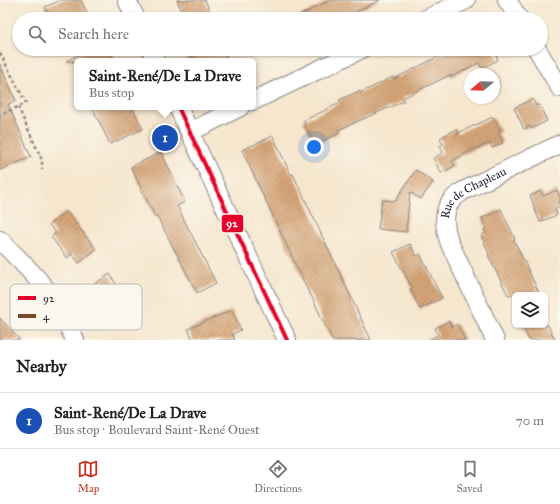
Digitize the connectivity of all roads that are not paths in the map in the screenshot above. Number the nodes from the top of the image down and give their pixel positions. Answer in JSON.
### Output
{"nodes":[{"id":1,"x":127,"y":0,"type":"edge"},
{"id":2,"x":466,"y":0,"type":"edge"},
{"id":3,"x":507,"y":0,"type":"edge"},
{"id":4,"x":133,"y":12,"type":"edge"},
{"id":5,"x":441,"y":12,"type":"edge"},
{"id":6,"x":514,"y":12,"type":"edge"},
{"id":7,"x":347,"y":56,"type":"edge"},
{"id":8,"x":541,"y":56,"type":"edge"},
{"id":9,"x":560,"y":88,"type":"edge"},
{"id":10,"x":256,"y":100,"type":"edge"},
{"id":11,"x":179,"y":110,"type":"edge"},
{"id":12,"x":234,"y":110,"type":"edge"},
{"id":13,"x":190,"y":132,"type":"junction"},
{"id":14,"x":560,"y":144,"type":"edge"},
{"id":15,"x":0,"y":240,"type":"edge"},
{"id":16,"x":42,"y":284,"type":"edge"},
{"id":17,"x":70,"y":330,"type":"edge"},
{"id":18,"x":75,"y":340,"type":"edge"},
{"id":19,"x":287,"y":340,"type":"edge"},
{"id":20,"x":495,"y":340,"type":"edge"}],
"edges":[{"from":1,"to":4,"type":"street"},
{"from":2,"to":5,"type":"street"},
{"from":3,"to":6,"type":"street"},
{"from":7,"to":10,"type":"street"},
{"from":8,"to":9,"type":"street"},
{"from":11,"to":13,"type":"street"},
{"from":12,"to":13,"type":"street"},
{"from":13,"to":19,"type":"street"},
{"from":14,"to":20,"type":"street","name":"Rue de Chapleau"},
{"from":15,"to":16,"type":"street"},
{"from":17,"to":18,"type":"street"}]}
